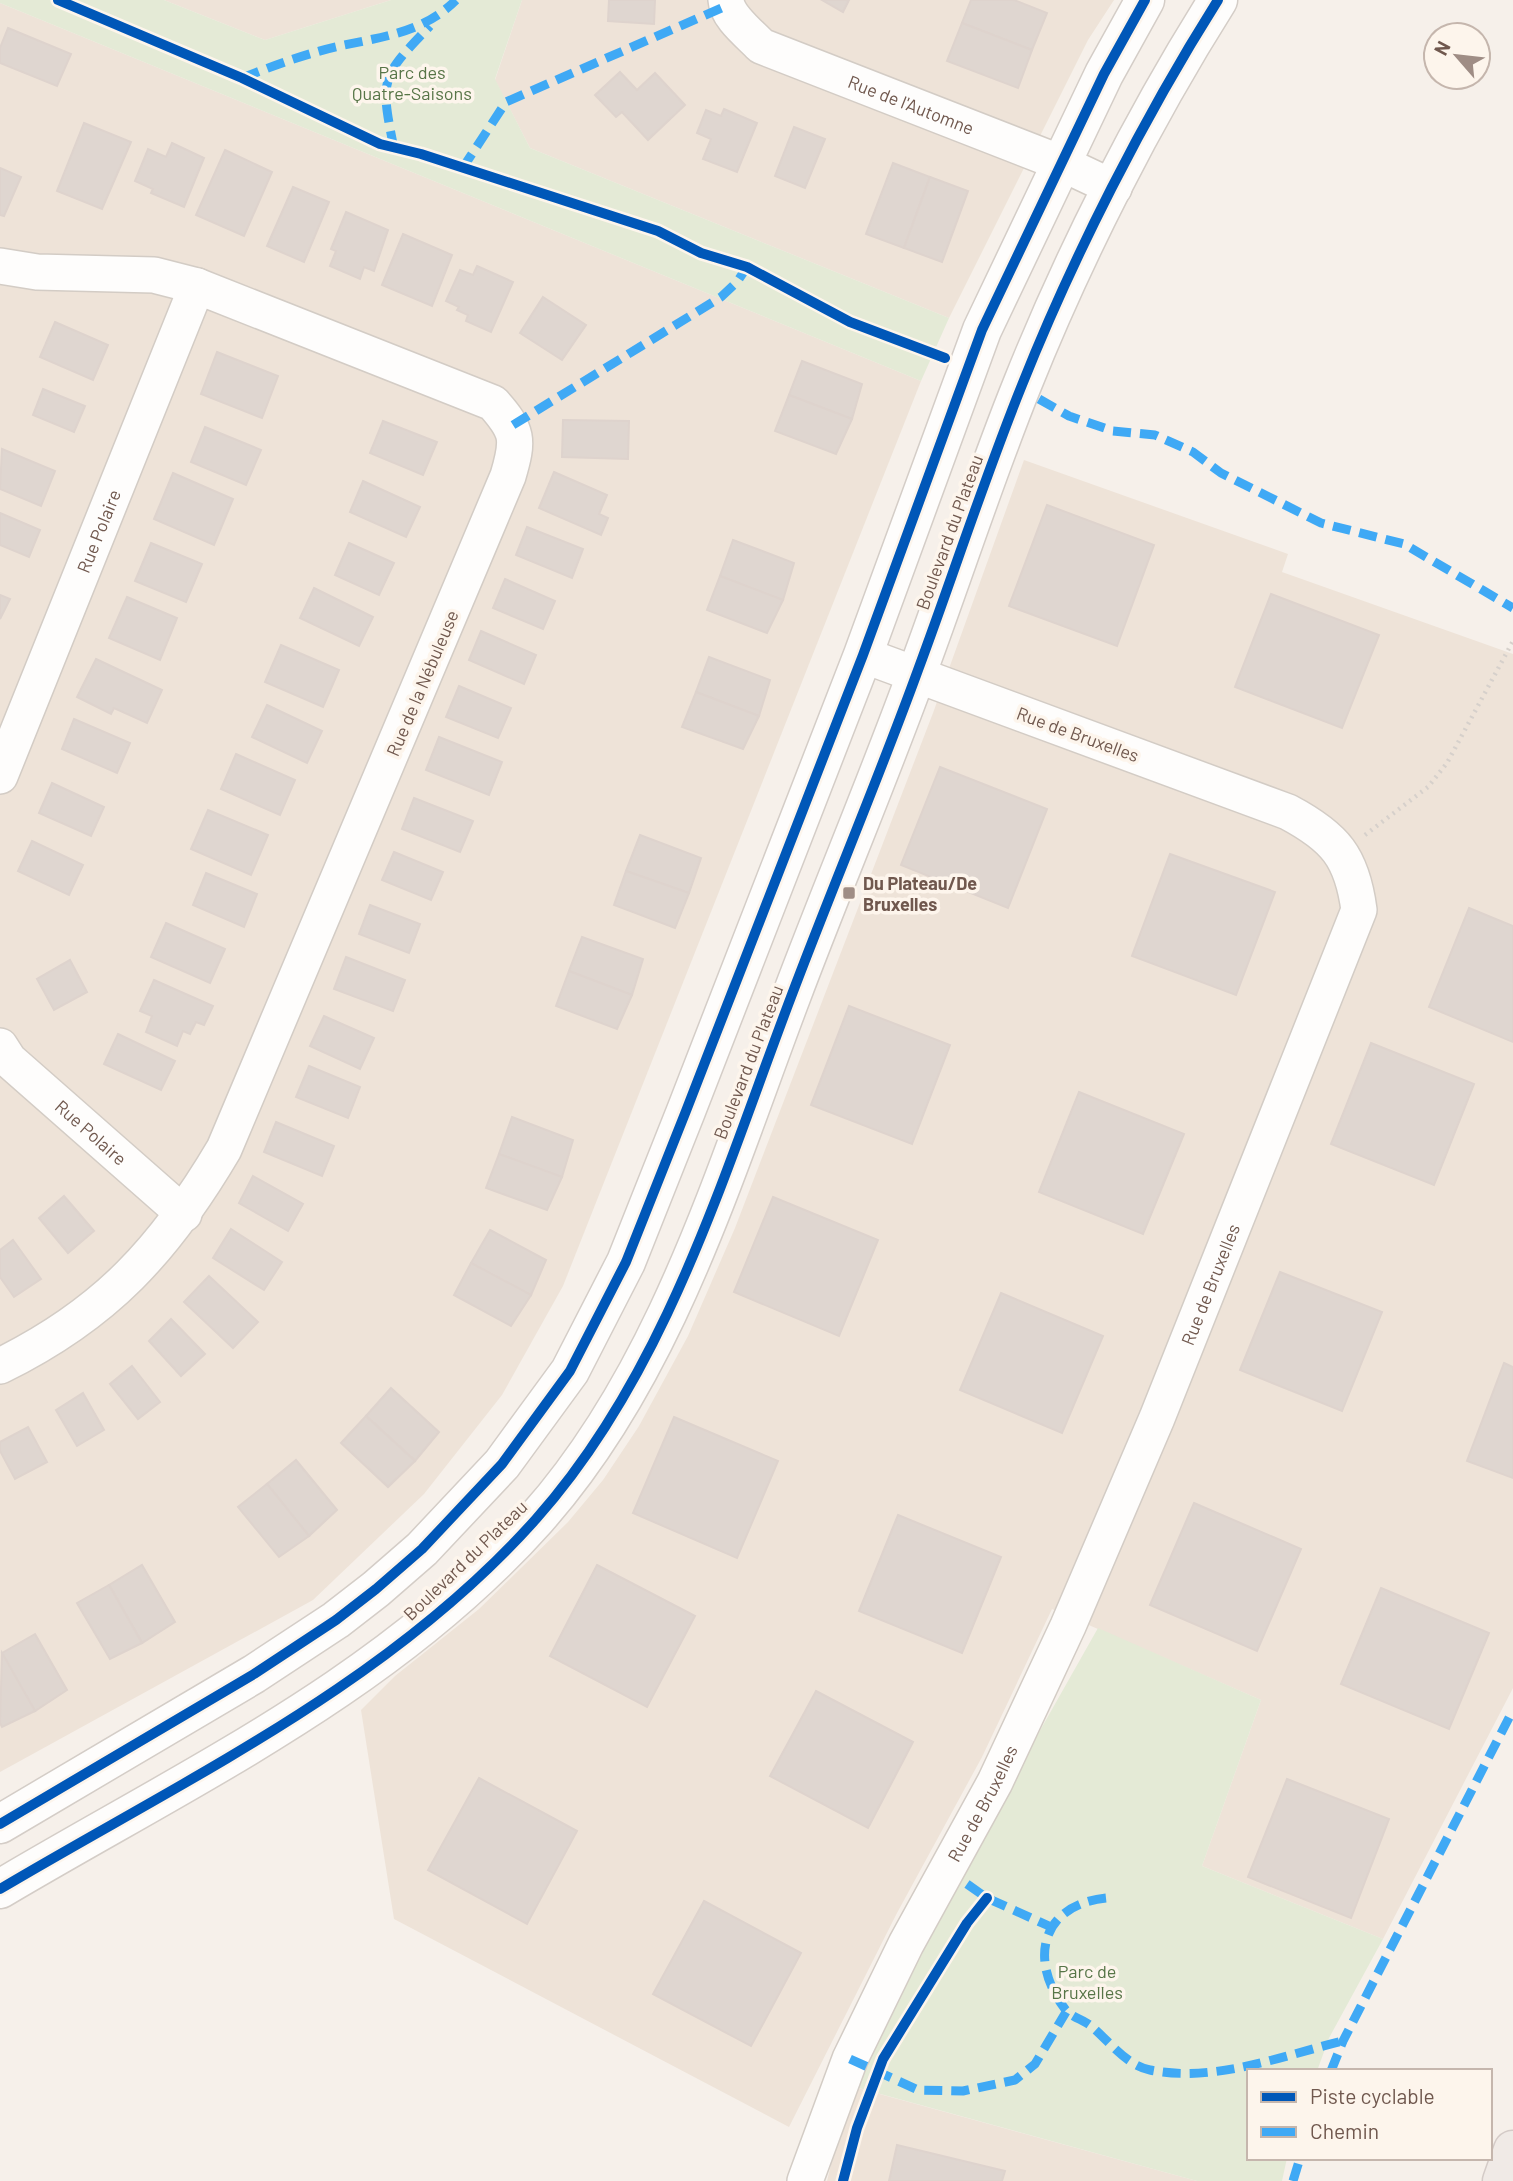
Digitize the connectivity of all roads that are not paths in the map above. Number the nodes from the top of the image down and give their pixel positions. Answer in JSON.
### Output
{"nodes":[{"id":1,"x":726,"y":0,"type":"edge"},
{"id":2,"x":1145,"y":0,"type":"edge"},
{"id":3,"x":1218,"y":0,"type":"edge"},
{"id":4,"x":1061,"y":163,"type":"junction"},
{"id":5,"x":1114,"y":188,"type":"junction"},
{"id":6,"x":0,"y":266,"type":"edge"},
{"id":7,"x":197,"y":286,"type":"junction"},
{"id":8,"x":863,"y":654,"type":"junction"},
{"id":9,"x":917,"y":674,"type":"junction"},
{"id":10,"x":0,"y":776,"type":"edge"},
{"id":11,"x":0,"y":1046,"type":"edge"},
{"id":12,"x":184,"y":1214,"type":"junction"},
{"id":13,"x":0,"y":1366,"type":"edge"},
{"id":14,"x":0,"y":1824,"type":"edge"},
{"id":15,"x":0,"y":1889,"type":"edge"},
{"id":16,"x":1513,"y":2150,"type":"edge"},
{"id":17,"x":806,"y":2181,"type":"edge"},
{"id":18,"x":1502,"y":2181,"type":"edge"}],
"edges":[{"from":1,"to":4,"type":"street","name":"Rue de l'Automne"},
{"from":2,"to":4,"type":"main road"},
{"from":3,"to":5,"type":"main road","name":"Boulevard du Plateau"},
{"from":4,"to":5,"type":"street","name":"Rue de l'Automne"},
{"from":4,"to":8,"type":"main road"},
{"from":5,"to":9,"type":"main road","name":"Boulevard du Plateau"},
{"from":6,"to":7,"type":"street","name":"Rue de la Nébuleuse"},
{"from":7,"to":10,"type":"street","name":"Rue Polaire"},
{"from":7,"to":12,"type":"street","name":"Rue de la Nébuleuse"},
{"from":8,"to":9,"type":"street","name":"Rue de Bruxelles"},
{"from":8,"to":14,"type":"main road"},
{"from":9,"to":15,"type":"main road","name":"Boulevard du Plateau"},
{"from":9,"to":17,"type":"street","name":"Rue de Bruxelles"},
{"from":11,"to":12,"type":"street","name":"Rue Polaire"},
{"from":12,"to":13,"type":"street","name":"Rue de la Nébuleuse"},
{"from":16,"to":18,"type":"highway"}]}
